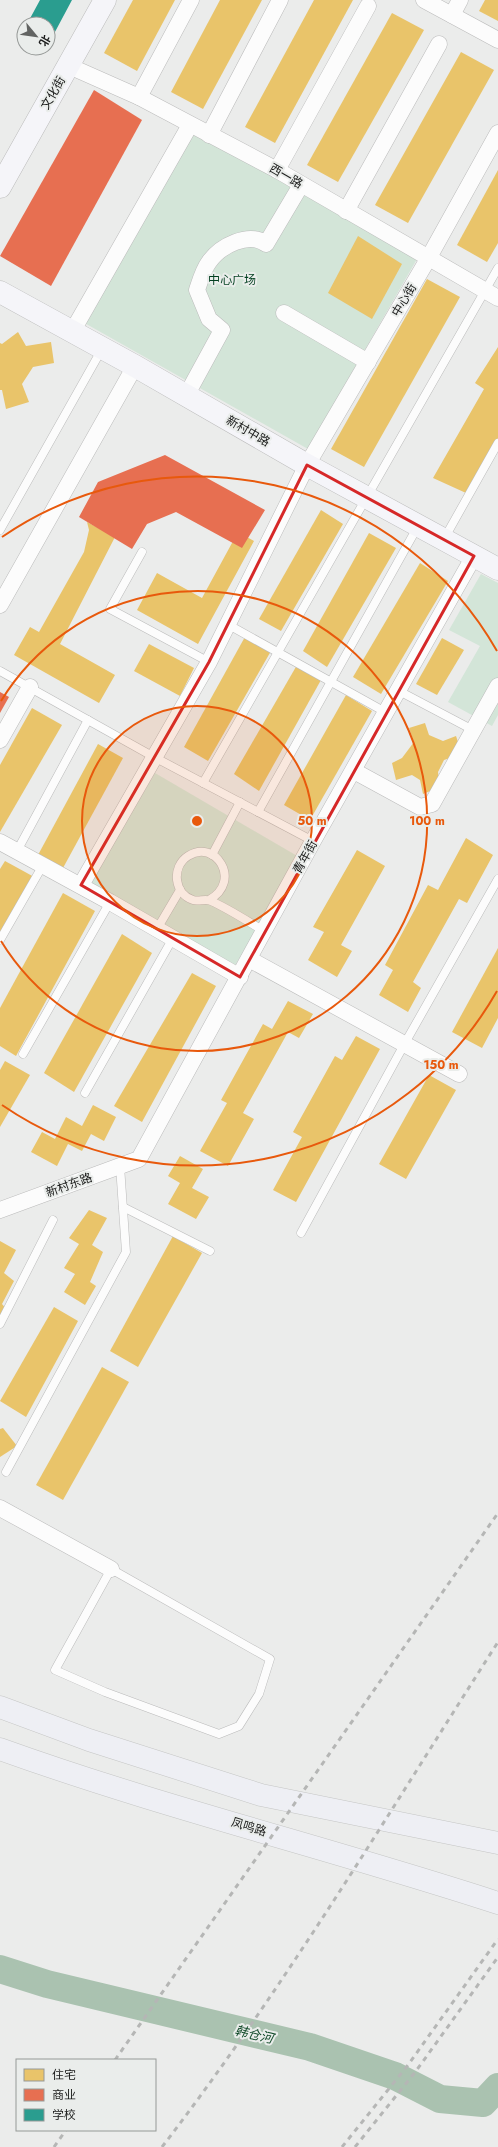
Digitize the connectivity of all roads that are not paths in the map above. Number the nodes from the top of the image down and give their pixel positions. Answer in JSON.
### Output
{"nodes":[{"id":1,"x":105,"y":0,"type":"edge"},
{"id":2,"x":191,"y":0,"type":"edge"},
{"id":3,"x":280,"y":0,"type":"edge"},
{"id":4,"x":424,"y":0,"type":"edge"},
{"id":5,"x":460,"y":0,"type":"edge"},
{"id":6,"x":368,"y":6,"type":"dead end"},
{"id":7,"x":452,"y":15,"type":"junction"},
{"id":8,"x":498,"y":40,"type":"edge"},
{"id":9,"x":439,"y":44,"type":"dead end"},
{"id":10,"x":69,"y":66,"type":"junction"},
{"id":11,"x":139,"y":97,"type":"junction"},
{"id":12,"x":190,"y":125,"type":"junction"},
{"id":13,"x":498,"y":133,"type":"edge"},
{"id":14,"x":209,"y":135,"type":"junction"},
{"id":15,"x":277,"y":170,"type":"junction"},
{"id":16,"x":301,"y":185,"type":"junction"},
{"id":17,"x":0,"y":187,"type":"edge"},
{"id":18,"x":346,"y":211,"type":"junction"},
{"id":19,"x":428,"y":259,"type":"junction"},
{"id":20,"x":498,"y":268,"type":"edge"},
{"id":21,"x":0,"y":292,"type":"edge"},
{"id":22,"x":492,"y":294,"type":"edge"},
{"id":23,"x":284,"y":313,"type":"dead end"},
{"id":24,"x":72,"y":332,"type":"junction"},
{"id":25,"x":102,"y":348,"type":"junction"},
{"id":26,"x":368,"y":362,"type":"junction"},
{"id":27,"x":135,"y":366,"type":"junction"},
{"id":28,"x":186,"y":396,"type":"junction"},
{"id":29,"x":498,"y":444,"type":"edge"},
{"id":30,"x":307,"y":465,"type":"junction"},
{"id":31,"x":366,"y":497,"type":"junction"},
{"id":32,"x":418,"y":525,"type":"junction"},
{"id":33,"x":0,"y":530,"type":"edge"},
{"id":34,"x":444,"y":540,"type":"junction"},
{"id":35,"x":142,"y":552,"type":"dead end"},
{"id":36,"x":474,"y":556,"type":"junction"},
{"id":37,"x":498,"y":569,"type":"edge"},
{"id":38,"x":0,"y":605,"type":"edge"},
{"id":39,"x":227,"y":624,"type":"junction"},
{"id":40,"x":277,"y":652,"type":"junction"},
{"id":41,"x":209,"y":662,"type":"junction"},
{"id":42,"x":0,"y":670,"type":"edge"},
{"id":43,"x":331,"y":682,"type":"junction"},
{"id":44,"x":498,"y":686,"type":"edge"},
{"id":45,"x":30,"y":687,"type":"junction"},
{"id":46,"x":399,"y":691,"type":"junction"},
{"id":47,"x":387,"y":713,"type":"junction"},
{"id":48,"x":88,"y":720,"type":"junction"},
{"id":49,"x":473,"y":730,"type":"junction"},
{"id":50,"x":0,"y":740,"type":"edge"},
{"id":51,"x":154,"y":757,"type":"junction"},
{"id":52,"x":354,"y":771,"type":"junction"},
{"id":53,"x":203,"y":782,"type":"junction"},
{"id":54,"x":240,"y":802,"type":"junction"},
{"id":55,"x":258,"y":812,"type":"junction"},
{"id":56,"x":313,"y":841,"type":"junction"},
{"id":57,"x":0,"y":842,"type":"edge"},
{"id":58,"x":17,"y":851,"type":"junction"},
{"id":59,"x":212,"y":855,"type":"junction"},
{"id":60,"x":43,"y":865,"type":"junction"},
{"id":61,"x":498,"y":879,"type":"edge"},
{"id":62,"x":81,"y":886,"type":"junction"},
{"id":63,"x":180,"y":890,"type":"junction"},
{"id":64,"x":209,"y":900,"type":"junction"},
{"id":65,"x":110,"y":902,"type":"junction"},
{"id":66,"x":157,"y":929,"type":"junction"},
{"id":67,"x":264,"y":931,"type":"junction"},
{"id":68,"x":173,"y":938,"type":"junction"},
{"id":69,"x":0,"y":940,"type":"edge"},
{"id":70,"x":249,"y":959,"type":"junction"},
{"id":71,"x":240,"y":977,"type":"junction"},
{"id":72,"x":405,"y":1044,"type":"junction"},
{"id":73,"x":23,"y":1054,"type":"dead end"},
{"id":74,"x":459,"y":1074,"type":"dead end"},
{"id":75,"x":85,"y":1093,"type":"dead end"},
{"id":76,"x":139,"y":1159,"type":"joint"},
{"id":77,"x":120,"y":1166,"type":"junction"},
{"id":78,"x":123,"y":1207,"type":"junction"},
{"id":79,"x":0,"y":1210,"type":"edge"},
{"id":80,"x":53,"y":1220,"type":"dead end"},
{"id":81,"x":301,"y":1234,"type":"dead end"},
{"id":82,"x":210,"y":1251,"type":"dead end"},
{"id":83,"x":0,"y":1324,"type":"edge"},
{"id":84,"x":6,"y":1472,"type":"dead end"},
{"id":85,"x":0,"y":1508,"type":"edge"},
{"id":86,"x":111,"y":1569,"type":"junction"},
{"id":87,"x":0,"y":1707,"type":"edge"},
{"id":88,"x":0,"y":1749,"type":"edge"},
{"id":89,"x":498,"y":1843,"type":"edge"},
{"id":90,"x":498,"y":1903,"type":"edge"}],
"edges":[{"from":1,"to":10,"type":"street","name":"文化街"},
{"from":2,"to":11,"type":"street"},
{"from":3,"to":14,"type":"street"},
{"from":4,"to":7,"type":"street"},
{"from":5,"to":7,"type":"street"},
{"from":6,"to":15,"type":"street"},
{"from":7,"to":8,"type":"street"},
{"from":9,"to":18,"type":"street"},
{"from":10,"to":11,"type":"street","name":"西一路"},
{"from":10,"to":17,"type":"street","name":"文化街"},
{"from":11,"to":12,"type":"street","name":"西一路"},
{"from":12,"to":14,"type":"street","name":"西一路"},
{"from":12,"to":24,"type":"street"},
{"from":13,"to":19,"type":"street","name":"中心街"},
{"from":14,"to":15,"type":"street","name":"西一路"},
{"from":15,"to":16,"type":"street","name":"西一路"},
{"from":16,"to":18,"type":"street","name":"西一路"},
{"from":16,"to":28,"type":"street"},
{"from":18,"to":19,"type":"street","name":"西一路"},
{"from":19,"to":22,"type":"street","name":"西一路"},
{"from":19,"to":26,"type":"street","name":"中心街"},
{"from":20,"to":22,"type":"lane"},
{"from":21,"to":24,"type":"street","name":"新村中路"},
{"from":22,"to":31,"type":"lane"},
{"from":23,"to":26,"type":"street"},
{"from":24,"to":25,"type":"street","name":"新村中路"},
{"from":25,"to":27,"type":"street","name":"新村中路"},
{"from":25,"to":33,"type":"lane"},
{"from":26,"to":30,"type":"street","name":"中心街"},
{"from":27,"to":28,"type":"street","name":"新村中路"},
{"from":27,"to":38,"type":"street"},
{"from":28,"to":30,"type":"street","name":"新村中路"},
{"from":29,"to":34,"type":"lane"},
{"from":30,"to":31,"type":"street","name":"新村中路"},
{"from":30,"to":39,"type":"street","name":"中心街"},
{"from":31,"to":32,"type":"street","name":"新村中路"},
{"from":31,"to":40,"type":"lane"},
{"from":32,"to":34,"type":"street","name":"新村中路"},
{"from":32,"to":43,"type":"lane"},
{"from":34,"to":36,"type":"street","name":"新村中路"},
{"from":35,"to":41,"type":"lane"},
{"from":36,"to":37,"type":"street","name":"新村中路"},
{"from":36,"to":46,"type":"street","name":"青年街"},
{"from":39,"to":40,"type":"lane"},
{"from":39,"to":41,"type":"street","name":"中心街"},
{"from":40,"to":43,"type":"lane"},
{"from":40,"to":53,"type":"lane"},
{"from":41,"to":51,"type":"street","name":"中心街"},
{"from":42,"to":45,"type":"lane"},
{"from":43,"to":47,"type":"lane"},
{"from":43,"to":55,"type":"lane"},
{"from":44,"to":49,"type":"street"},
{"from":45,"to":48,"type":"lane"},
{"from":45,"to":50,"type":"street"},
{"from":46,"to":47,"type":"street","name":"青年街"},
{"from":46,"to":49,"type":"lane"},
{"from":47,"to":52,"type":"street","name":"青年街"},
{"from":48,"to":51,"type":"lane"},
{"from":48,"to":58,"type":"lane"},
{"from":49,"to":52,"type":"street"},
{"from":51,"to":53,"type":"lane"},
{"from":51,"to":62,"type":"street","name":"中心街"},
{"from":52,"to":56,"type":"street","name":"青年街"},
{"from":53,"to":54,"type":"lane"},
{"from":54,"to":55,"type":"lane"},
{"from":54,"to":59,"type":"lane"},
{"from":55,"to":56,"type":"lane"},
{"from":56,"to":67,"type":"street","name":"青年街"},
{"from":57,"to":58,"type":"street"},
{"from":58,"to":60,"type":"street"},
{"from":59,"to":63,"type":"lane"},
{"from":59,"to":64,"type":"lane"},
{"from":60,"to":62,"type":"street"},
{"from":60,"to":69,"type":"lane"},
{"from":61,"to":72,"type":"lane"},
{"from":62,"to":65,"type":"street"},
{"from":63,"to":64,"type":"lane"},
{"from":63,"to":66,"type":"lane"},
{"from":64,"to":67,"type":"lane"},
{"from":65,"to":66,"type":"street"},
{"from":65,"to":73,"type":"lane"},
{"from":66,"to":68,"type":"street"},
{"from":67,"to":70,"type":"street","name":"青年街"},
{"from":68,"to":71,"type":"street"},
{"from":68,"to":75,"type":"lane"},
{"from":70,"to":71,"type":"street","name":"青年街"},
{"from":70,"to":72,"type":"street"},
{"from":71,"to":76,"type":"street","name":"青年街"},
{"from":72,"to":74,"type":"street"},
{"from":72,"to":81,"type":"lane"},
{"from":76,"to":77,"type":"street","name":"新村东路"},
{"from":77,"to":78,"type":"lane"},
{"from":77,"to":79,"type":"street","name":"新村东路"},
{"from":78,"to":82,"type":"lane"},
{"from":78,"to":84,"type":"lane"},
{"from":80,"to":83,"type":"lane"},
{"from":85,"to":86,"type":"street"},
{"from":86,"to":86,"type":"lane"},
{"from":87,"to":89,"type":"main road"},
{"from":88,"to":90,"type":"main road","name":"凤鸣路"}]}
